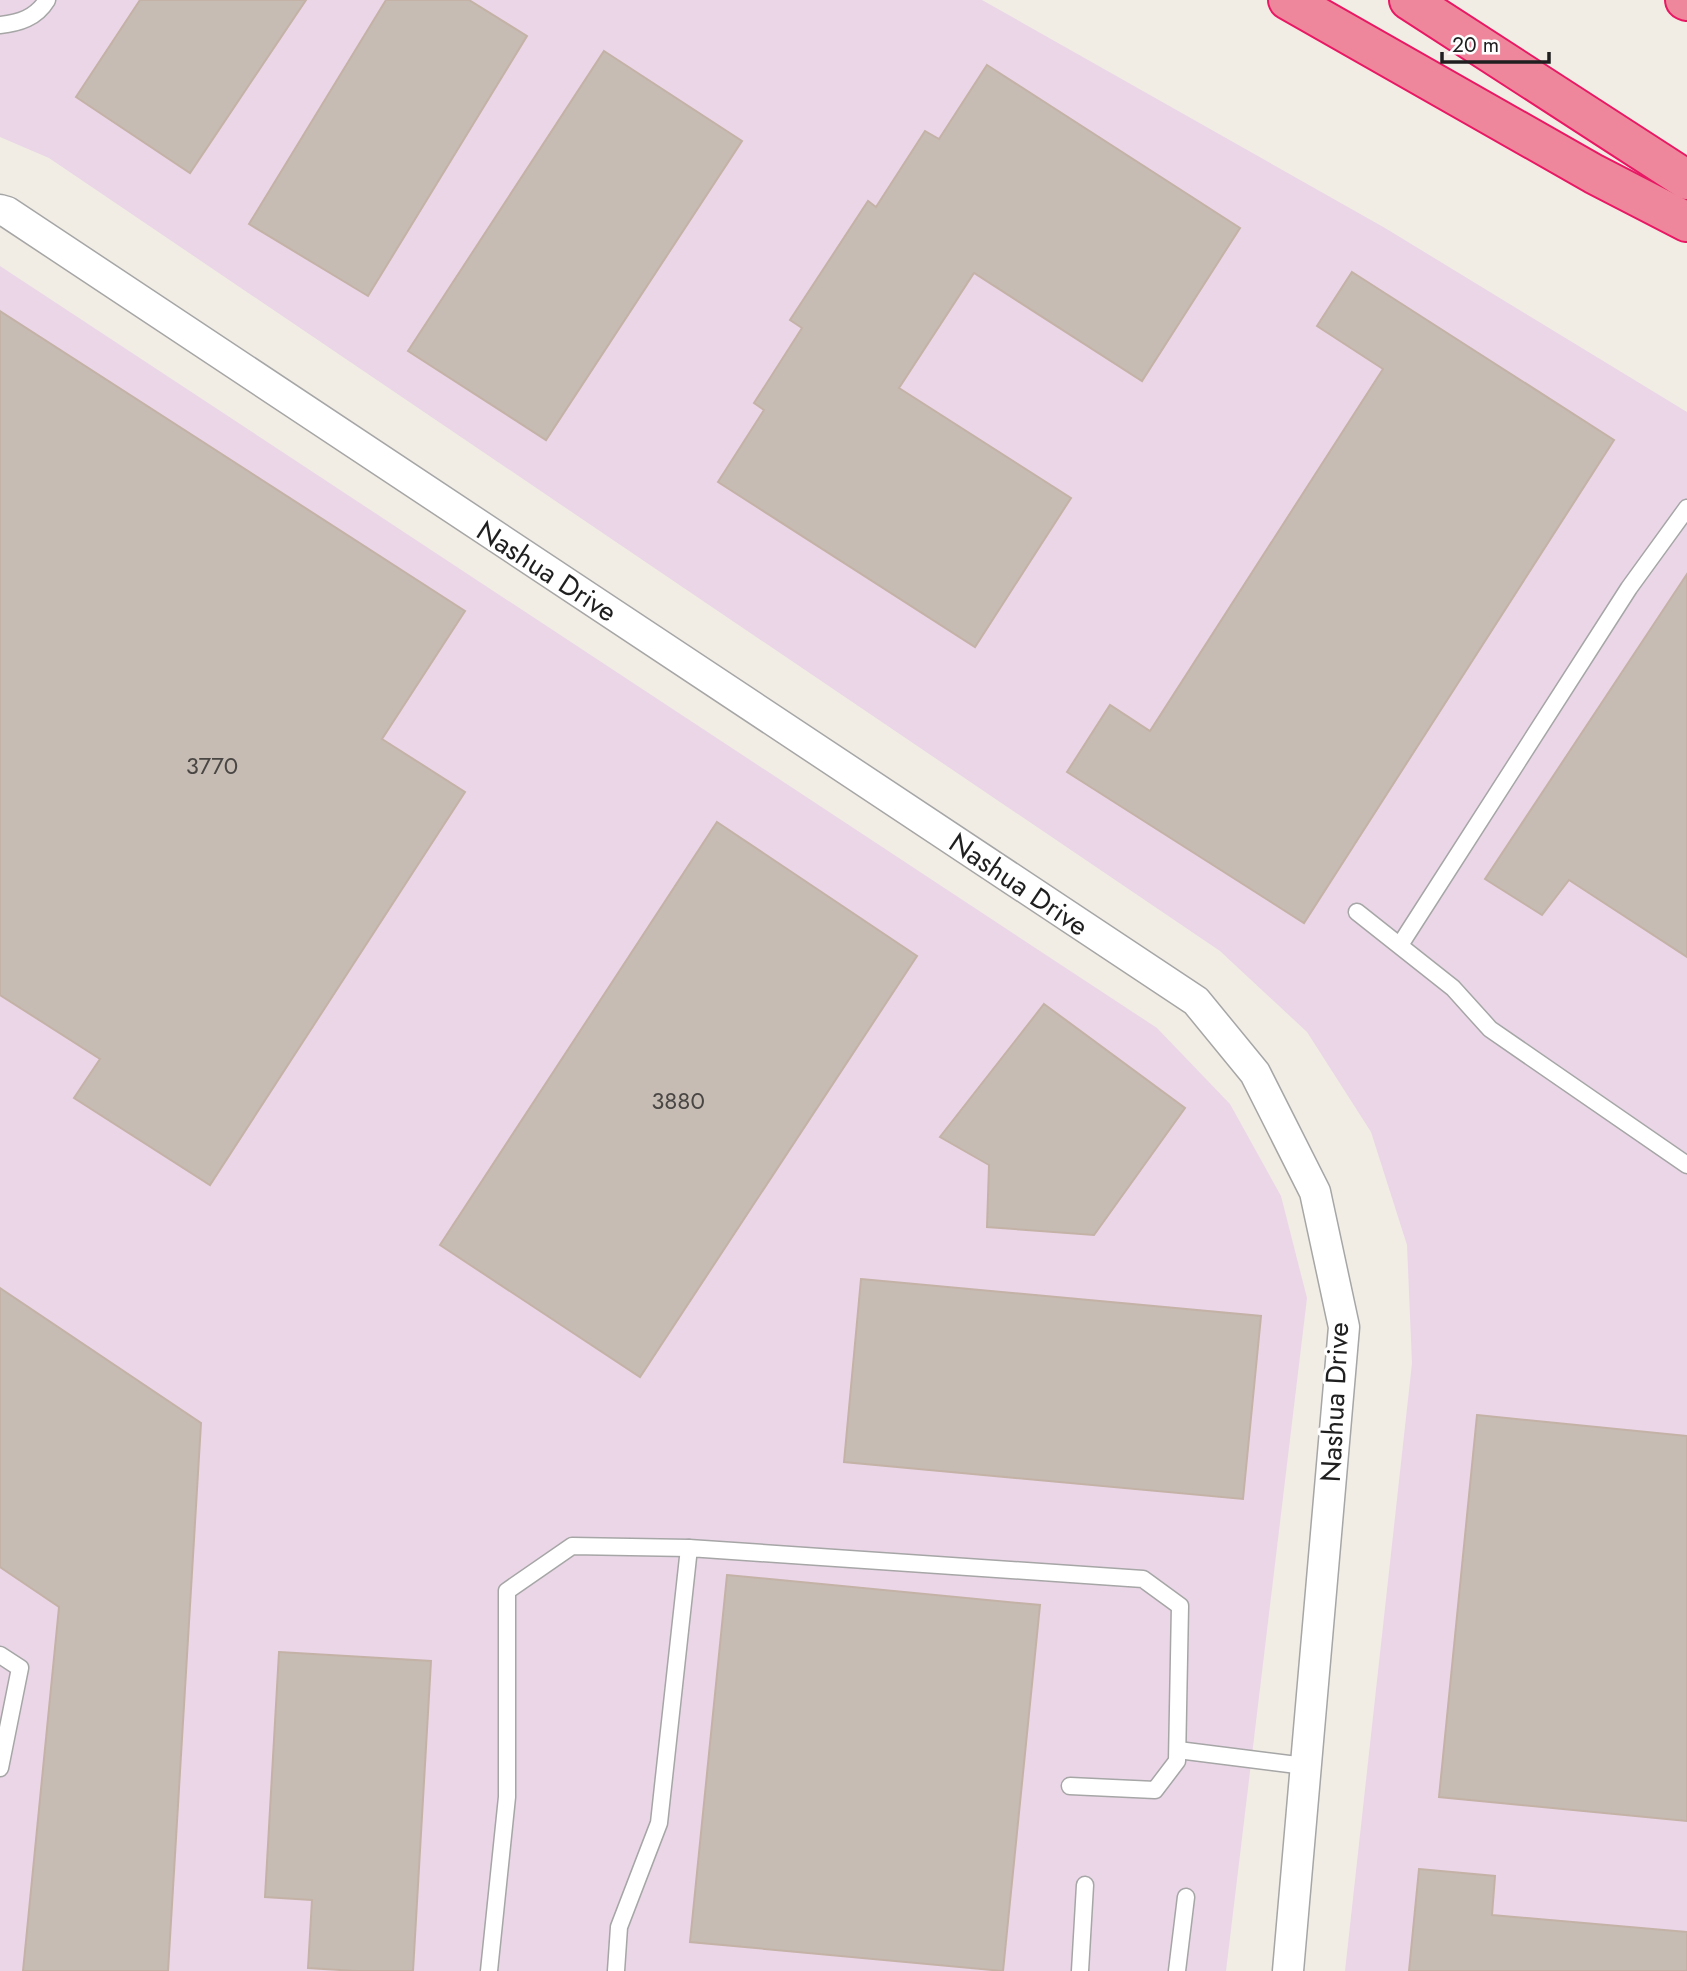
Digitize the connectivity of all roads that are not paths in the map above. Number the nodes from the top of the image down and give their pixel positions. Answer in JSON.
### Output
{"nodes":[{"id":1,"x":47,"y":0,"type":"edge"},
{"id":2,"x":1288,"y":0,"type":"edge"},
{"id":3,"x":1409,"y":0,"type":"edge"},
{"id":4,"x":0,"y":25,"type":"edge"},
{"id":5,"x":1687,"y":180,"type":"edge"},
{"id":6,"x":0,"y":210,"type":"edge"},
{"id":7,"x":1687,"y":222,"type":"edge"},
{"id":8,"x":1687,"y":508,"type":"edge"},
{"id":9,"x":1357,"y":912,"type":"dead end"},
{"id":10,"x":1400,"y":945,"type":"junction"},
{"id":11,"x":1687,"y":1165,"type":"edge"},
{"id":12,"x":689,"y":1548,"type":"junction"},
{"id":13,"x":0,"y":1655,"type":"edge"},
{"id":14,"x":1178,"y":1749,"type":"junction"},
{"id":15,"x":1306,"y":1766,"type":"junction"},
{"id":16,"x":0,"y":1768,"type":"edge"},
{"id":17,"x":1070,"y":1786,"type":"dead end"},
{"id":18,"x":1085,"y":1885,"type":"dead end"},
{"id":19,"x":1186,"y":1897,"type":"dead end"},
{"id":20,"x":489,"y":1971,"type":"edge"},
{"id":21,"x":616,"y":1971,"type":"edge"},
{"id":22,"x":1080,"y":1971,"type":"edge"},
{"id":23,"x":1177,"y":1971,"type":"edge"},
{"id":24,"x":1288,"y":1971,"type":"edge"}],
"edges":[{"from":1,"to":4,"type":"lane"},
{"from":2,"to":7,"type":"highway"},
{"from":3,"to":5,"type":"highway"},
{"from":6,"to":15,"type":"street","name":"Nashua Drive"},
{"from":8,"to":10,"type":"lane"},
{"from":9,"to":10,"type":"lane"},
{"from":10,"to":11,"type":"lane"},
{"from":12,"to":14,"type":"lane"},
{"from":12,"to":20,"type":"lane"},
{"from":12,"to":21,"type":"lane"},
{"from":13,"to":16,"type":"lane"},
{"from":14,"to":15,"type":"lane"},
{"from":14,"to":17,"type":"lane"},
{"from":15,"to":24,"type":"street","name":"Nashua Drive"},
{"from":18,"to":22,"type":"lane"},
{"from":19,"to":23,"type":"lane"}]}
